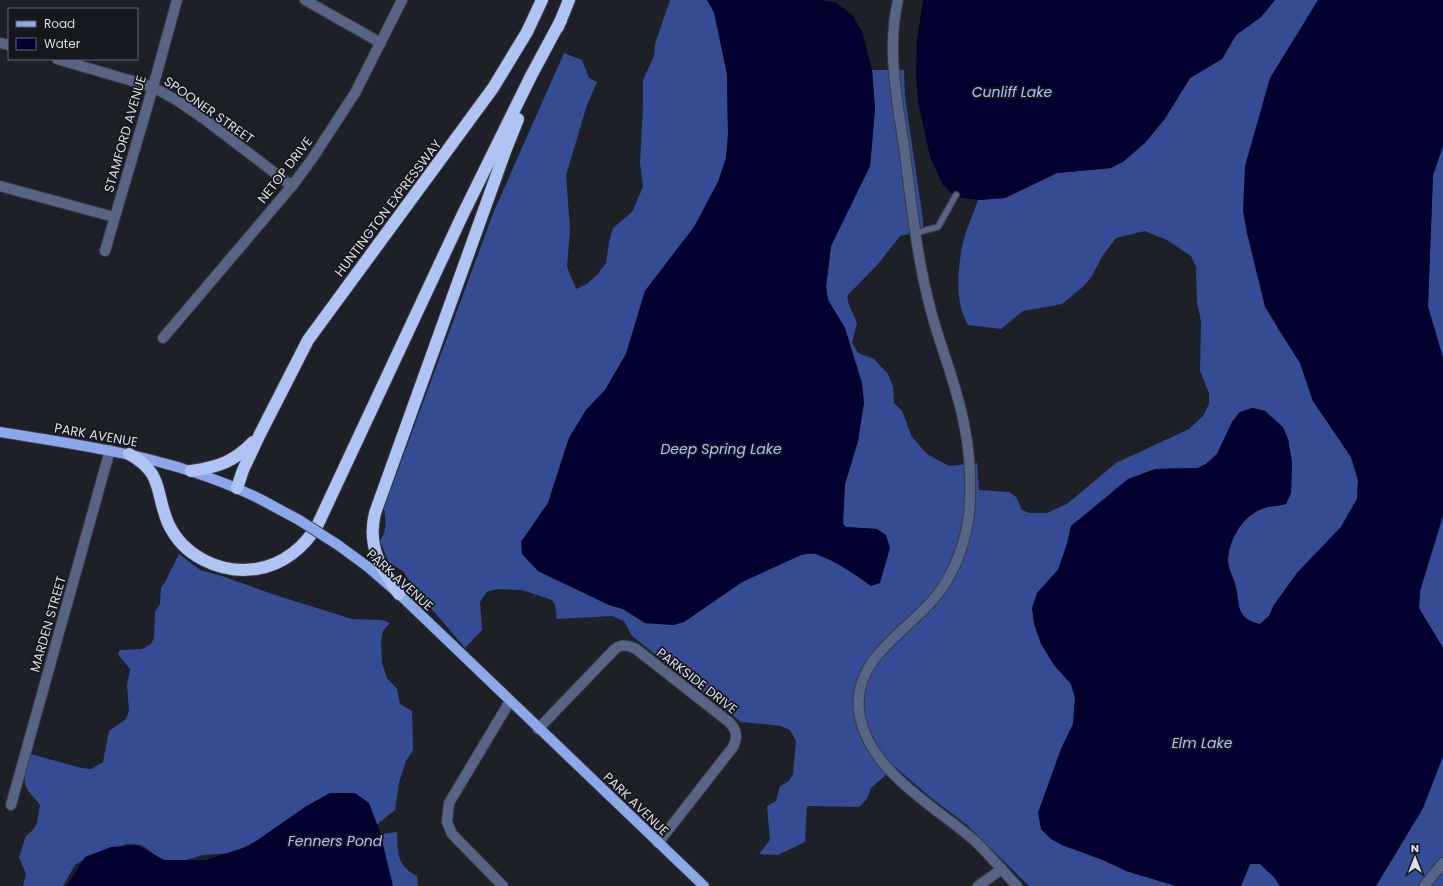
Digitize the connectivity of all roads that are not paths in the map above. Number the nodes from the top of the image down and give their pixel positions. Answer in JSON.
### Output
{"nodes":[{"id":1,"x":177,"y":0,"type":"edge"},
{"id":2,"x":305,"y":0,"type":"edge"},
{"id":3,"x":402,"y":0,"type":"edge"},
{"id":4,"x":542,"y":0,"type":"edge"},
{"id":5,"x":569,"y":0,"type":"edge"},
{"id":6,"x":898,"y":0,"type":"edge"},
{"id":7,"x":560,"y":20,"type":"junction"},
{"id":8,"x":382,"y":43,"type":"junction"},
{"id":9,"x":59,"y":60,"type":"edge"},
{"id":10,"x":153,"y":87,"type":"junction"},
{"id":11,"x":0,"y":186,"type":"edge"},
{"id":12,"x":292,"y":186,"type":"junction"},
{"id":13,"x":956,"y":195,"type":"dead end"},
{"id":14,"x":114,"y":217,"type":"junction"},
{"id":15,"x":915,"y":233,"type":"junction"},
{"id":16,"x":105,"y":251,"type":"dead end"},
{"id":17,"x":163,"y":338,"type":"dead end"},
{"id":18,"x":0,"y":432,"type":"edge"},
{"id":19,"x":260,"y":434,"type":"junction"},
{"id":20,"x":110,"y":450,"type":"junction"},
{"id":21,"x":129,"y":454,"type":"junction"},
{"id":22,"x":191,"y":471,"type":"junction"},
{"id":23,"x":237,"y":488,"type":"junction"},
{"id":24,"x":398,"y":594,"type":"junction"},
{"id":25,"x":510,"y":701,"type":"junction"},
{"id":26,"x":538,"y":729,"type":"junction"},
{"id":27,"x":11,"y":805,"type":"dead end"},
{"id":28,"x":658,"y":843,"type":"junction"},
{"id":29,"x":1443,"y":863,"type":"edge"},
{"id":30,"x":1002,"y":869,"type":"junction"},
{"id":31,"x":503,"y":886,"type":"edge"},
{"id":32,"x":704,"y":886,"type":"edge"},
{"id":33,"x":978,"y":886,"type":"edge"},
{"id":34,"x":1017,"y":886,"type":"edge"},
{"id":35,"x":1424,"y":886,"type":"edge"}],
"edges":[{"from":1,"to":10,"type":"street","name":"STAMFORD AVENUE"},
{"from":2,"to":8,"type":"street"},
{"from":3,"to":8,"type":"street","name":"NETOP DRIVE"},
{"from":4,"to":19,"type":"highway","name":"HUNTINGTON EXPRESSWAY"},
{"from":5,"to":7,"type":"highway"},
{"from":6,"to":15,"type":"street"},
{"from":7,"to":21,"type":"highway"},
{"from":7,"to":24,"type":"highway"},
{"from":8,"to":12,"type":"street","name":"NETOP DRIVE"},
{"from":9,"to":10,"type":"street","name":"SPOONER STREET"},
{"from":10,"to":12,"type":"street","name":"SPOONER STREET"},
{"from":10,"to":14,"type":"street","name":"STAMFORD AVENUE"},
{"from":11,"to":14,"type":"street"},
{"from":12,"to":17,"type":"street","name":"NETOP DRIVE"},
{"from":13,"to":15,"type":"lane"},
{"from":14,"to":16,"type":"street","name":"STAMFORD AVENUE"},
{"from":15,"to":30,"type":"street"},
{"from":18,"to":20,"type":"main road","name":"PARK AVENUE"},
{"from":19,"to":22,"type":"highway"},
{"from":19,"to":23,"type":"highway","name":"HUNTINGTON EXPRESSWAY"},
{"from":20,"to":21,"type":"main road","name":"PARK AVENUE"},
{"from":20,"to":27,"type":"street","name":"MARDEN STREET"},
{"from":21,"to":22,"type":"main road","name":"PARK AVENUE"},
{"from":22,"to":23,"type":"main road","name":"PARK AVENUE"},
{"from":23,"to":24,"type":"main road","name":"PARK AVENUE","bridge":true},
{"from":24,"to":25,"type":"main road","name":"PARK AVENUE"},
{"from":25,"to":26,"type":"main road","name":"PARK AVENUE"},
{"from":25,"to":31,"type":"street"},
{"from":26,"to":28,"type":"main road","name":"PARK AVENUE"},
{"from":26,"to":28,"type":"street","name":"PARKSIDE DRIVE"},
{"from":28,"to":32,"type":"main road","name":"PARK AVENUE"},
{"from":29,"to":35,"type":"street"},
{"from":30,"to":33,"type":"street"},
{"from":30,"to":34,"type":"street"}]}
